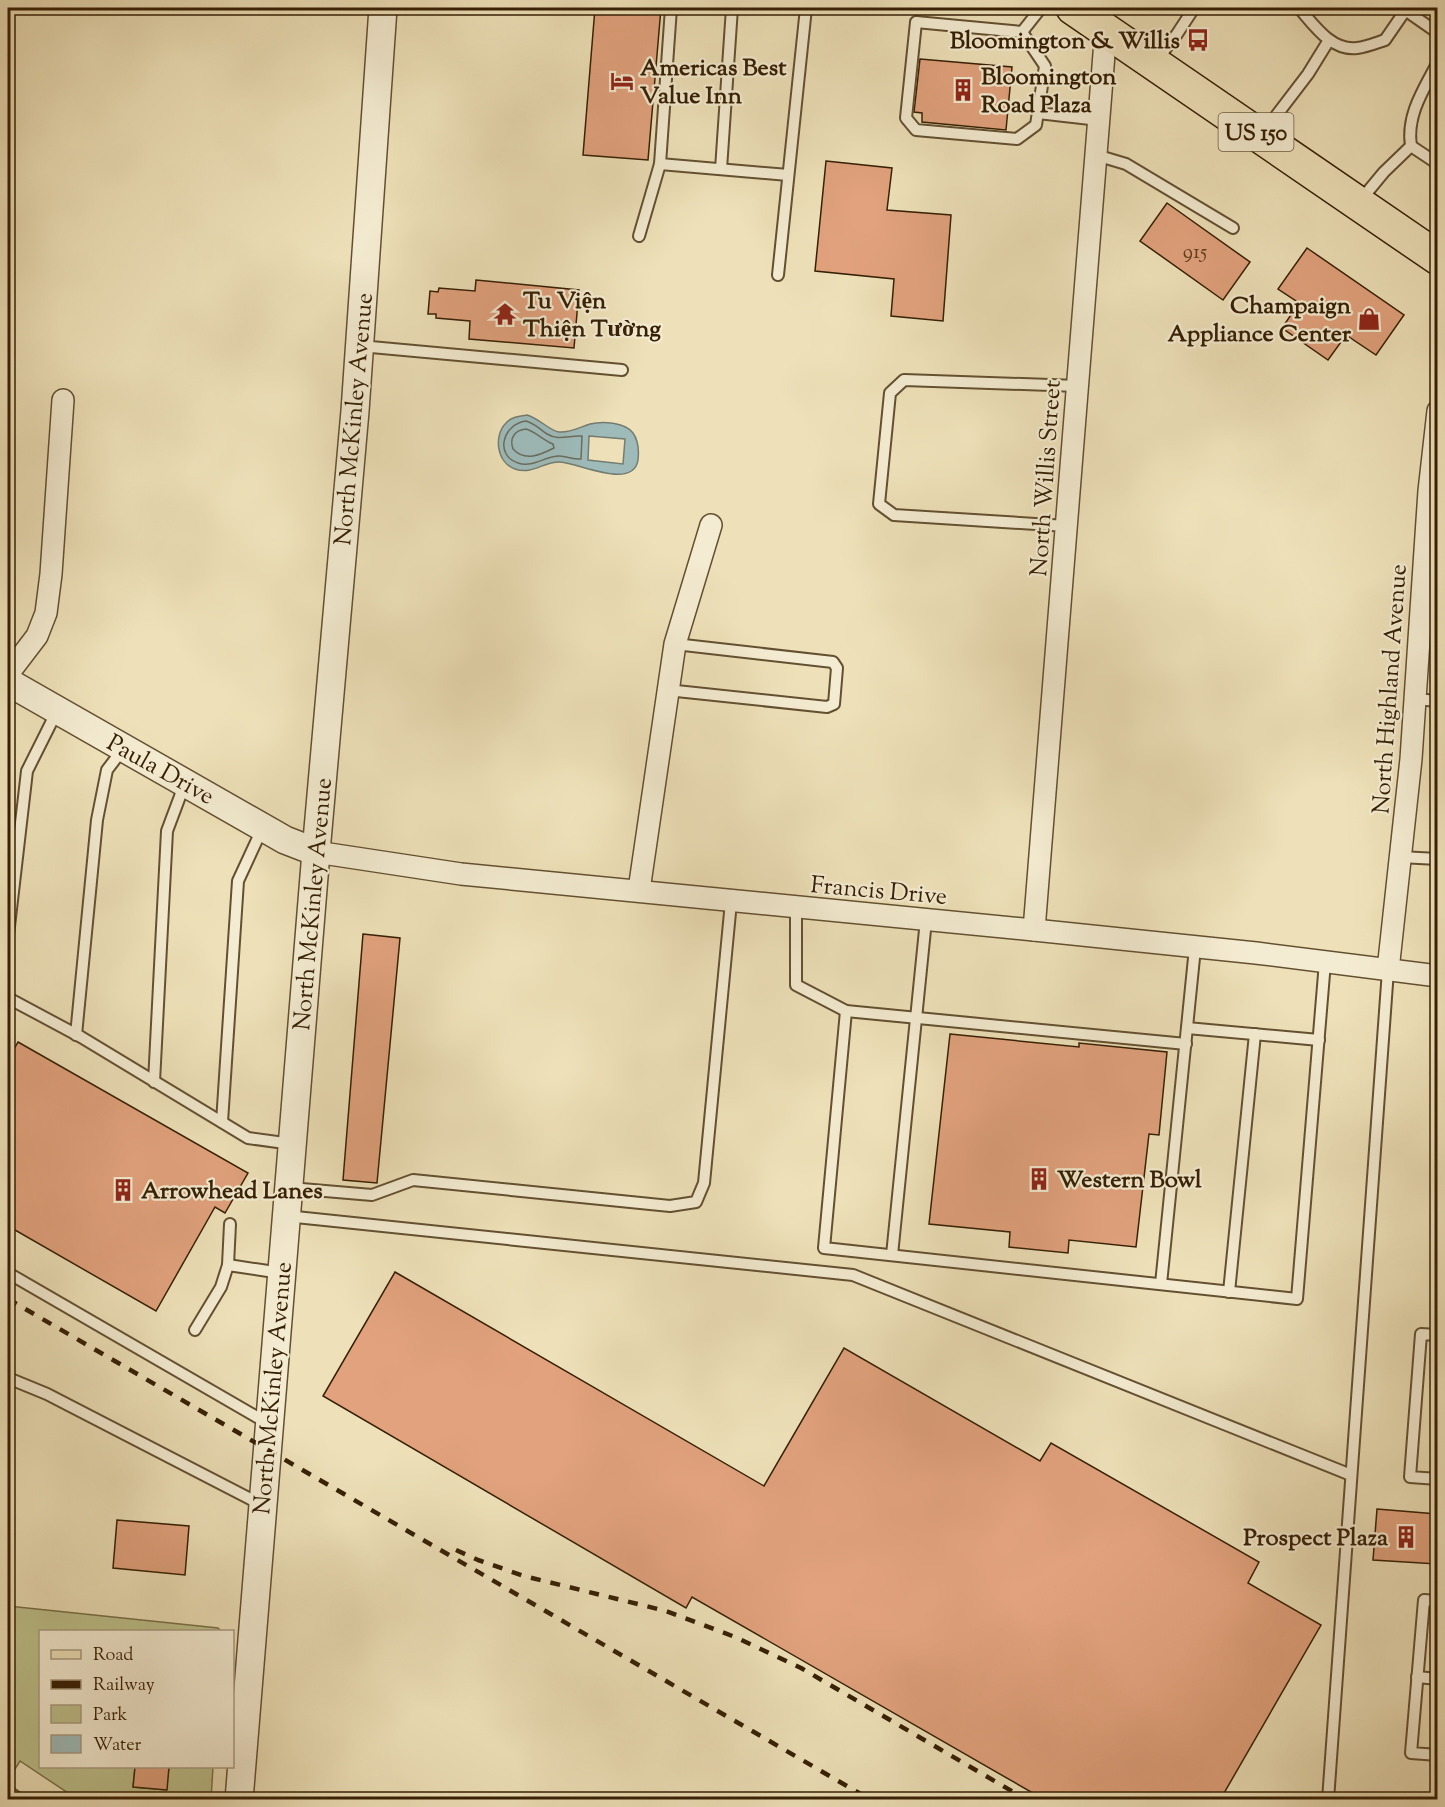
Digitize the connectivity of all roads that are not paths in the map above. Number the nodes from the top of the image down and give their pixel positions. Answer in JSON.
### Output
{"nodes":[{"id":1,"x":383,"y":8,"type":"edge"},
{"id":2,"x":671,"y":8,"type":"edge"},
{"id":3,"x":732,"y":8,"type":"edge"},
{"id":4,"x":806,"y":8,"type":"edge"},
{"id":5,"x":1041,"y":8,"type":"edge"},
{"id":6,"x":1194,"y":8,"type":"edge"},
{"id":7,"x":1299,"y":8,"type":"edge"},
{"id":8,"x":1406,"y":9,"type":"edge"},
{"id":9,"x":1086,"y":14,"type":"edge"},
{"id":10,"x":1022,"y":32,"type":"junction"},
{"id":11,"x":1437,"y":33,"type":"edge"},
{"id":12,"x":1329,"y":40,"type":"junction"},
{"id":13,"x":1437,"y":62,"type":"edge"},
{"id":14,"x":1155,"y":63,"type":"junction"},
{"id":15,"x":1038,"y":113,"type":"junction"},
{"id":16,"x":1099,"y":120,"type":"junction"},
{"id":17,"x":1261,"y":135,"type":"junction"},
{"id":18,"x":1411,"y":146,"type":"junction"},
{"id":19,"x":1096,"y":155,"type":"junction"},
{"id":20,"x":660,"y":164,"type":"junction"},
{"id":21,"x":1437,"y":164,"type":"edge"},
{"id":22,"x":721,"y":169,"type":"junction"},
{"id":23,"x":788,"y":175,"type":"junction"},
{"id":24,"x":1358,"y":204,"type":"junction"},
{"id":25,"x":1233,"y":228,"type":"dead end"},
{"id":26,"x":639,"y":236,"type":"dead end"},
{"id":27,"x":1437,"y":258,"type":"edge"},
{"id":28,"x":778,"y":275,"type":"dead end"},
{"id":29,"x":359,"y":346,"type":"junction"},
{"id":30,"x":622,"y":370,"type":"dead end"},
{"id":31,"x":1078,"y":386,"type":"junction"},
{"id":32,"x":63,"y":400,"type":"dead end"},
{"id":33,"x":1437,"y":411,"type":"edge"},
{"id":34,"x":1433,"y":491,"type":"edge"},
{"id":35,"x":711,"y":525,"type":"dead end"},
{"id":36,"x":1067,"y":526,"type":"junction"},
{"id":37,"x":675,"y":644,"type":"junction"},
{"id":38,"x":8,"y":674,"type":"edge"},
{"id":39,"x":8,"y":682,"type":"edge"},
{"id":40,"x":667,"y":690,"type":"junction"},
{"id":41,"x":1415,"y":699,"type":"junction"},
{"id":42,"x":1437,"y":700,"type":"edge"},
{"id":43,"x":57,"y":711,"type":"junction"},
{"id":44,"x":124,"y":748,"type":"junction"},
{"id":45,"x":185,"y":783,"type":"junction"},
{"id":46,"x":263,"y":827,"type":"junction"},
{"id":47,"x":316,"y":852,"type":"junction"},
{"id":48,"x":1400,"y":857,"type":"junction"},
{"id":49,"x":1437,"y":859,"type":"edge"},
{"id":50,"x":639,"y":890,"type":"junction"},
{"id":51,"x":731,"y":902,"type":"junction"},
{"id":52,"x":796,"y":908,"type":"junction"},
{"id":53,"x":926,"y":920,"type":"junction"},
{"id":54,"x":1034,"y":930,"type":"junction"},
{"id":55,"x":8,"y":935,"type":"edge"},
{"id":56,"x":1195,"y":948,"type":"junction"},
{"id":57,"x":1325,"y":962,"type":"junction"},
{"id":58,"x":1389,"y":970,"type":"junction"},
{"id":59,"x":1437,"y":976,"type":"edge"},
{"id":60,"x":8,"y":998,"type":"edge"},
{"id":61,"x":846,"y":1011,"type":"junction"},
{"id":62,"x":916,"y":1018,"type":"junction"},
{"id":63,"x":1187,"y":1028,"type":"junction"},
{"id":64,"x":1255,"y":1034,"type":"junction"},
{"id":65,"x":76,"y":1035,"type":"junction"},
{"id":66,"x":1319,"y":1040,"type":"junction"},
{"id":67,"x":1186,"y":1044,"type":"junction"},
{"id":68,"x":154,"y":1082,"type":"junction"},
{"id":69,"x":222,"y":1122,"type":"junction"},
{"id":70,"x":292,"y":1144,"type":"junction"},
{"id":71,"x":289,"y":1188,"type":"junction"},
{"id":72,"x":286,"y":1216,"type":"junction"},
{"id":73,"x":230,"y":1224,"type":"dead end"},
{"id":74,"x":892,"y":1256,"type":"junction"},
{"id":75,"x":228,"y":1265,"type":"junction"},
{"id":76,"x":8,"y":1273,"type":"edge"},
{"id":77,"x":282,"y":1273,"type":"junction"},
{"id":78,"x":1161,"y":1284,"type":"junction"},
{"id":79,"x":1229,"y":1292,"type":"junction"},
{"id":80,"x":195,"y":1329,"type":"dead end"},
{"id":81,"x":1437,"y":1335,"type":"edge"},
{"id":82,"x":8,"y":1378,"type":"edge"},
{"id":83,"x":269,"y":1424,"type":"junction"},
{"id":84,"x":1351,"y":1475,"type":"junction"},
{"id":85,"x":1437,"y":1479,"type":"edge"},
{"id":86,"x":263,"y":1505,"type":"junction"},
{"id":87,"x":1437,"y":1601,"type":"edge"},
{"id":88,"x":1417,"y":1677,"type":"junction"},
{"id":89,"x":1437,"y":1679,"type":"edge"},
{"id":90,"x":1437,"y":1755,"type":"edge"},
{"id":91,"x":8,"y":1791,"type":"edge"},
{"id":92,"x":20,"y":1800,"type":"edge"},
{"id":93,"x":239,"y":1800,"type":"edge"},
{"id":94,"x":1328,"y":1800,"type":"edge"}],
"edges":[{"from":1,"to":29,"type":"street","name":"North McKinley Avenue"},
{"from":2,"to":20,"type":"lane"},
{"from":3,"to":22,"type":"lane"},
{"from":4,"to":23,"type":"lane"},
{"from":5,"to":10,"type":"lane"},
{"from":6,"to":14,"type":"lane"},
{"from":7,"to":12,"type":"lane"},
{"from":8,"to":11,"type":"lane"},
{"from":8,"to":12,"type":"lane"},
{"from":9,"to":14,"type":"main road","number":"US 150"},
{"from":9,"to":16,"type":"street","name":"North Willis Street"},
{"from":10,"to":15,"type":"lane"},
{"from":10,"to":15,"type":"lane"},
{"from":12,"to":17,"type":"lane"},
{"from":13,"to":18,"type":"lane"},
{"from":14,"to":17,"type":"main road","number":"US 150"},
{"from":15,"to":16,"type":"lane"},
{"from":16,"to":19,"type":"street","name":"North Willis Street"},
{"from":17,"to":24,"type":"main road","number":"US 150"},
{"from":18,"to":21,"type":"lane"},
{"from":18,"to":24,"type":"lane"},
{"from":19,"to":25,"type":"lane"},
{"from":19,"to":31,"type":"street","name":"North Willis Street"},
{"from":20,"to":22,"type":"lane"},
{"from":20,"to":26,"type":"lane"},
{"from":22,"to":23,"type":"lane"},
{"from":23,"to":28,"type":"lane"},
{"from":24,"to":27,"type":"main road","number":"US 150"},
{"from":29,"to":30,"type":"lane"},
{"from":29,"to":47,"type":"street","name":"North McKinley Avenue"},
{"from":31,"to":36,"type":"street","name":"North Willis Street"},
{"from":31,"to":36,"type":"lane"},
{"from":32,"to":38,"type":"street"},
{"from":33,"to":34,"type":"street","name":"North Highland Avenue"},
{"from":34,"to":41,"type":"street","name":"North Highland Avenue"},
{"from":35,"to":37,"type":"street"},
{"from":36,"to":54,"type":"street","name":"North Willis Street"},
{"from":37,"to":40,"type":"street"},
{"from":37,"to":40,"type":"lane"},
{"from":39,"to":43,"type":"street","name":"Paula Drive"},
{"from":40,"to":50,"type":"street"},
{"from":41,"to":42,"type":"lane"},
{"from":41,"to":48,"type":"street","name":"North Highland Avenue"},
{"from":43,"to":44,"type":"street","name":"Paula Drive"},
{"from":43,"to":55,"type":"lane"},
{"from":44,"to":45,"type":"street","name":"Paula Drive"},
{"from":44,"to":65,"type":"lane"},
{"from":45,"to":46,"type":"street","name":"Paula Drive"},
{"from":45,"to":68,"type":"lane"},
{"from":46,"to":47,"type":"street","name":"Paula Drive"},
{"from":46,"to":69,"type":"lane"},
{"from":47,"to":50,"type":"street","name":"Francis Drive"},
{"from":47,"to":70,"type":"street","name":"North McKinley Avenue"},
{"from":48,"to":49,"type":"lane"},
{"from":48,"to":58,"type":"street","name":"North Highland Avenue"},
{"from":50,"to":51,"type":"street","name":"Francis Drive"},
{"from":51,"to":52,"type":"street","name":"Francis Drive"},
{"from":51,"to":71,"type":"lane"},
{"from":52,"to":53,"type":"street","name":"Francis Drive"},
{"from":52,"to":61,"type":"lane"},
{"from":53,"to":54,"type":"street","name":"Francis Drive"},
{"from":53,"to":62,"type":"lane"},
{"from":54,"to":56,"type":"street","name":"Francis Drive"},
{"from":56,"to":57,"type":"street","name":"Francis Drive"},
{"from":56,"to":63,"type":"lane"},
{"from":57,"to":58,"type":"street","name":"Francis Drive"},
{"from":57,"to":66,"type":"lane"},
{"from":58,"to":59,"type":"street","name":"Francis Drive"},
{"from":58,"to":84,"type":"lane"},
{"from":60,"to":65,"type":"lane"},
{"from":61,"to":62,"type":"lane"},
{"from":61,"to":74,"type":"lane"},
{"from":62,"to":67,"type":"lane"},
{"from":62,"to":74,"type":"lane"},
{"from":63,"to":64,"type":"lane"},
{"from":63,"to":67,"type":"lane"},
{"from":64,"to":66,"type":"lane"},
{"from":64,"to":79,"type":"lane"},
{"from":65,"to":68,"type":"lane"},
{"from":66,"to":79,"type":"lane"},
{"from":67,"to":78,"type":"lane"},
{"from":68,"to":69,"type":"lane"},
{"from":69,"to":70,"type":"lane"},
{"from":70,"to":71,"type":"street","name":"North McKinley Avenue"},
{"from":71,"to":72,"type":"street","name":"North McKinley Avenue"},
{"from":72,"to":77,"type":"street","name":"North McKinley Avenue"},
{"from":72,"to":84,"type":"lane"},
{"from":73,"to":75,"type":"lane"},
{"from":74,"to":78,"type":"lane"},
{"from":75,"to":77,"type":"lane"},
{"from":75,"to":80,"type":"lane"},
{"from":76,"to":83,"type":"lane"},
{"from":77,"to":83,"type":"street","name":"North McKinley Avenue"},
{"from":78,"to":79,"type":"lane"},
{"from":81,"to":85,"type":"lane"},
{"from":82,"to":86,"type":"lane"},
{"from":83,"to":86,"type":"street","name":"North McKinley Avenue"},
{"from":84,"to":94,"type":"lane"},
{"from":86,"to":93,"type":"street","name":"North McKinley Avenue"},
{"from":87,"to":88,"type":"lane"},
{"from":88,"to":89,"type":"lane"},
{"from":88,"to":90,"type":"lane"},
{"from":91,"to":92,"type":"lane"}]}
